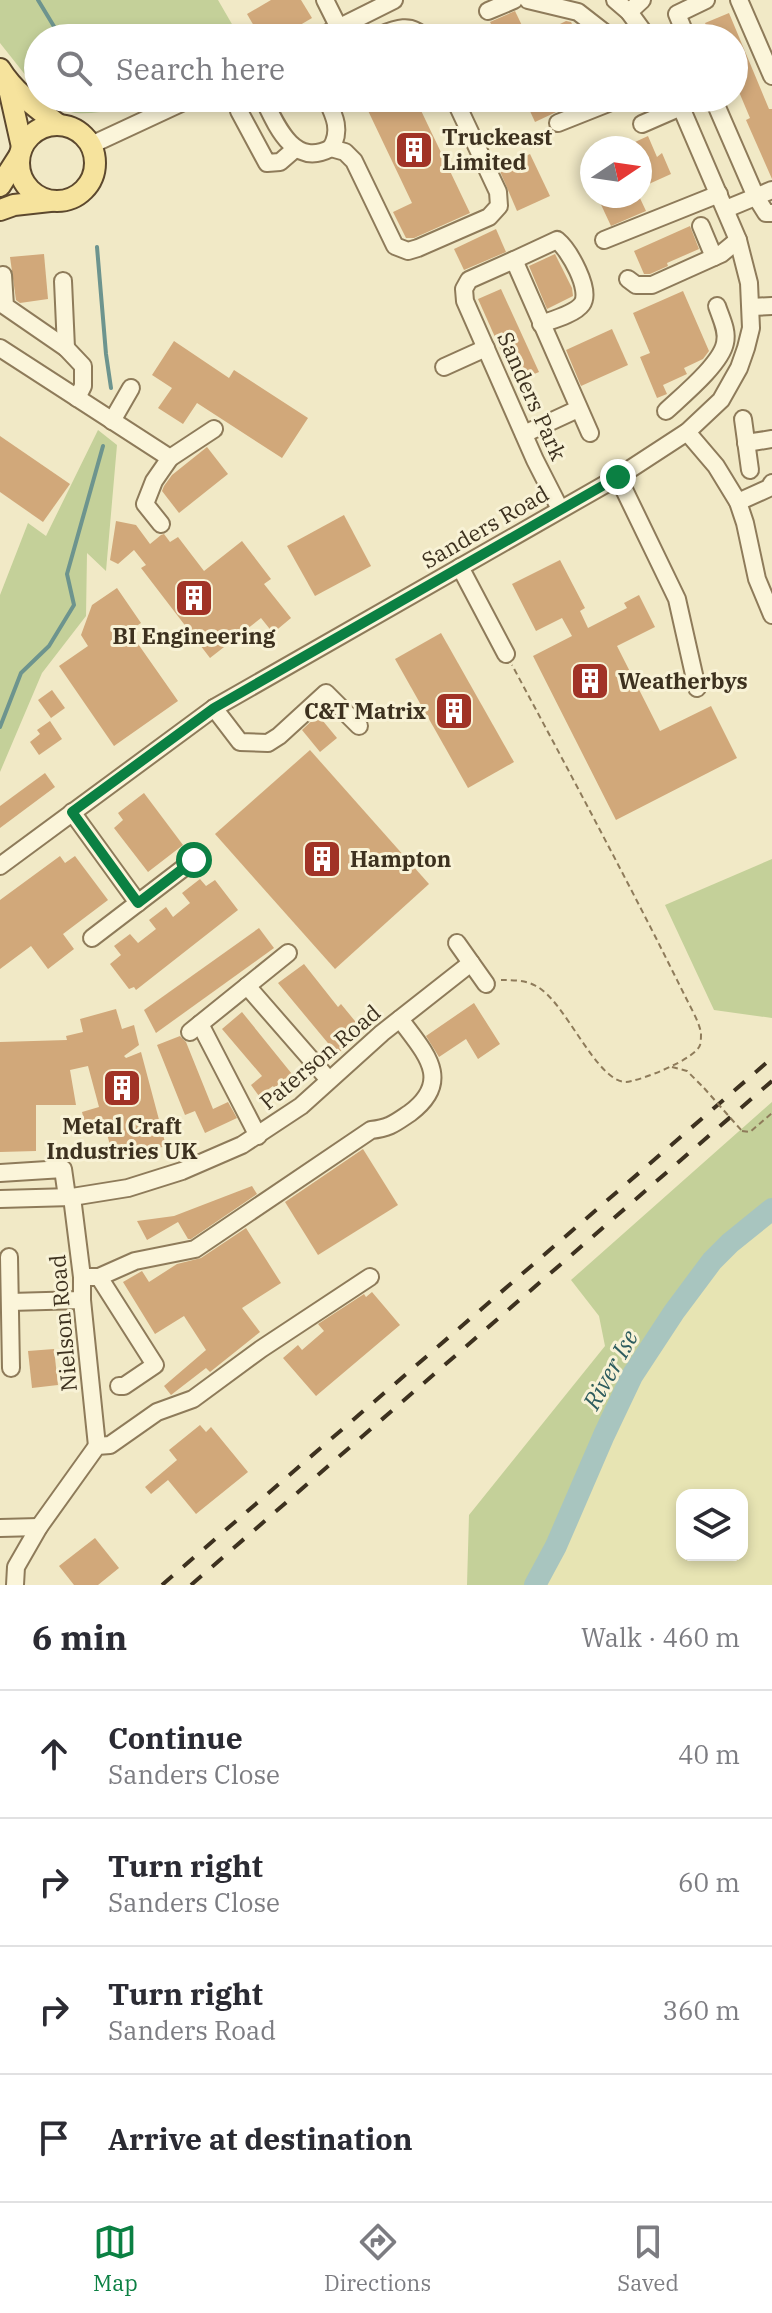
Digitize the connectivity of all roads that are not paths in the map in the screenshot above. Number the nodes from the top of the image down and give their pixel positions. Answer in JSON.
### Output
{"nodes":[{"id":1,"x":325,"y":0,"type":"edge"},
{"id":2,"x":394,"y":0,"type":"edge"},
{"id":3,"x":514,"y":0,"type":"edge"},
{"id":4,"x":528,"y":0,"type":"edge"},
{"id":5,"x":615,"y":0,"type":"edge"},
{"id":6,"x":642,"y":0,"type":"edge"},
{"id":7,"x":706,"y":0,"type":"edge"},
{"id":8,"x":739,"y":0,"type":"edge"},
{"id":9,"x":566,"y":4,"type":"edge"},
{"id":10,"x":488,"y":11,"type":"dead end"},
{"id":11,"x":629,"y":12,"type":"junction"},
{"id":12,"x":337,"y":24,"type":"edge"},
{"id":13,"x":347,"y":24,"type":"edge"},
{"id":14,"x":593,"y":24,"type":"edge"},
{"id":15,"x":638,"y":24,"type":"edge"},
{"id":16,"x":681,"y":24,"type":"edge"},
{"id":17,"x":3,"y":75,"type":"edge"},
{"id":18,"x":772,"y":76,"type":"edge"},
{"id":19,"x":24,"y":95,"type":"edge"},
{"id":20,"x":42,"y":112,"type":"edge"},
{"id":21,"x":162,"y":112,"type":"edge"},
{"id":22,"x":240,"y":112,"type":"edge"},
{"id":23,"x":271,"y":112,"type":"edge"},
{"id":24,"x":332,"y":112,"type":"edge"},
{"id":25,"x":461,"y":112,"type":"edge"},
{"id":26,"x":586,"y":112,"type":"edge"},
{"id":27,"x":662,"y":112,"type":"edge"},
{"id":28,"x":683,"y":112,"type":"edge"},
{"id":29,"x":719,"y":112,"type":"edge"},
{"id":30,"x":558,"y":123,"type":"dead end"},
{"id":31,"x":642,"y":124,"type":"dead end"},
{"id":32,"x":59,"y":125,"type":"junction"},
{"id":33,"x":91,"y":145,"type":"junction"},
{"id":34,"x":331,"y":148,"type":"junction"},
{"id":35,"x":295,"y":149,"type":"junction"},
{"id":36,"x":21,"y":151,"type":"junction"},
{"id":37,"x":0,"y":186,"type":"edge"},
{"id":38,"x":772,"y":190,"type":"edge"},
{"id":39,"x":756,"y":197,"type":"junction"},
{"id":40,"x":50,"y":201,"type":"junction"},
{"id":41,"x":722,"y":201,"type":"junction"},
{"id":42,"x":0,"y":210,"type":"edge"},
{"id":43,"x":772,"y":213,"type":"edge"},
{"id":44,"x":701,"y":226,"type":"dead end"},
{"id":45,"x":604,"y":240,"type":"dead end"},
{"id":46,"x":738,"y":240,"type":"junction"},
{"id":47,"x":714,"y":257,"type":"junction"},
{"id":48,"x":514,"y":260,"type":"junction"},
{"id":49,"x":3,"y":275,"type":"dead end"},
{"id":50,"x":628,"y":279,"type":"dead end"},
{"id":51,"x":63,"y":281,"type":"dead end"},
{"id":52,"x":717,"y":306,"type":"dead end"},
{"id":53,"x":772,"y":306,"type":"edge"},
{"id":54,"x":751,"y":307,"type":"junction"},
{"id":55,"x":541,"y":324,"type":"junction"},
{"id":56,"x":0,"y":348,"type":"edge"},
{"id":57,"x":66,"y":348,"type":"junction"},
{"id":58,"x":486,"y":348,"type":"junction"},
{"id":59,"x":444,"y":367,"type":"dead end"},
{"id":60,"x":701,"y":379,"type":"junction"},
{"id":61,"x":131,"y":388,"type":"dead end"},
{"id":62,"x":77,"y":398,"type":"junction"},
{"id":63,"x":721,"y":400,"type":"junction"},
{"id":64,"x":578,"y":409,"type":"junction"},
{"id":65,"x":666,"y":411,"type":"dead end"},
{"id":66,"x":743,"y":419,"type":"dead end"},
{"id":67,"x":112,"y":421,"type":"junction"},
{"id":68,"x":214,"y":429,"type":"dead end"},
{"id":69,"x":687,"y":432,"type":"junction"},
{"id":70,"x":590,"y":433,"type":"dead end"},
{"id":71,"x":524,"y":434,"type":"junction"},
{"id":72,"x":772,"y":439,"type":"edge"},
{"id":73,"x":746,"y":443,"type":"junction"},
{"id":74,"x":170,"y":458,"type":"junction"},
{"id":75,"x":750,"y":470,"type":"dead end"},
{"id":76,"x":618,"y":477,"type":"junction"},
{"id":77,"x":772,"y":483,"type":"edge"},
{"id":78,"x":738,"y":502,"type":"junction"},
{"id":79,"x":560,"y":509,"type":"junction"},
{"id":80,"x":161,"y":524,"type":"dead end"},
{"id":81,"x":460,"y":567,"type":"junction"},
{"id":82,"x":770,"y":605,"type":"edge"},
{"id":83,"x":506,"y":654,"type":"road end"},
{"id":84,"x":697,"y":688,"type":"dead end"},
{"id":85,"x":214,"y":708,"type":"junction"},
{"id":86,"x":359,"y":726,"type":"dead end"},
{"id":87,"x":72,"y":812,"type":"junction"},
{"id":88,"x":194,"y":860,"type":"dead end"},
{"id":89,"x":0,"y":866,"type":"edge"},
{"id":90,"x":138,"y":903,"type":"junction"},
{"id":91,"x":92,"y":938,"type":"dead end"},
{"id":92,"x":457,"y":943,"type":"dead end"},
{"id":93,"x":288,"y":953,"type":"dead end"},
{"id":94,"x":471,"y":963,"type":"junction"},
{"id":95,"x":486,"y":984,"type":"road end"},
{"id":96,"x":247,"y":986,"type":"junction"},
{"id":97,"x":400,"y":1019,"type":"junction"},
{"id":98,"x":329,"y":1080,"type":"junction"},
{"id":99,"x":258,"y":1136,"type":"junction"},
{"id":100,"x":0,"y":1173,"type":"edge"},
{"id":101,"x":69,"y":1197,"type":"junction"},
{"id":102,"x":0,"y":1199,"type":"edge"},
{"id":103,"x":9,"y":1257,"type":"dead end"},
{"id":104,"x":90,"y":1277,"type":"junction"},
{"id":105,"x":370,"y":1277,"type":"dead end"},
{"id":106,"x":82,"y":1300,"type":"junction"},
{"id":107,"x":10,"y":1302,"type":"junction"},
{"id":108,"x":11,"y":1368,"type":"dead end"},
{"id":109,"x":119,"y":1386,"type":"dead end"},
{"id":110,"x":97,"y":1446,"type":"junction"},
{"id":111,"x":39,"y":1527,"type":"junction"},
{"id":112,"x":0,"y":1528,"type":"edge"},
{"id":113,"x":15,"y":1585,"type":"edge"}],
"edges":[{"from":1,"to":12,"type":"street"},
{"from":2,"to":13,"type":"street"},
{"from":3,"to":10,"type":"street"},
{"from":4,"to":9,"type":"street"},
{"from":5,"to":11,"type":"street"},
{"from":6,"to":11,"type":"street"},
{"from":7,"to":16,"type":"street"},
{"from":8,"to":18,"type":"street"},
{"from":9,"to":14,"type":"street"},
{"from":11,"to":15,"type":"street"},
{"from":17,"to":19,"type":"main road"},
{"from":17,"to":36,"type":"main road"},
{"from":20,"to":32,"type":"main road"},
{"from":21,"to":33,"type":"street"},
{"from":22,"to":35,"type":"street"},
{"from":23,"to":35,"type":"street"},
{"from":24,"to":34,"type":"street"},
{"from":25,"to":34,"type":"street"},
{"from":26,"to":30,"type":"street"},
{"from":27,"to":31,"type":"street"},
{"from":28,"to":41,"type":"street","name":"Sanders Road"},
{"from":29,"to":39,"type":"street"},
{"from":32,"to":33,"type":"main road"},
{"from":32,"to":36,"type":"main road"},
{"from":33,"to":40,"type":"main road"},
{"from":34,"to":35,"type":"street"},
{"from":36,"to":37,"type":"main road"},
{"from":36,"to":40,"type":"main road"},
{"from":38,"to":39,"type":"street"},
{"from":39,"to":41,"type":"street"},
{"from":39,"to":43,"type":"street"},
{"from":40,"to":42,"type":"main road"},
{"from":41,"to":45,"type":"street"},
{"from":41,"to":46,"type":"street","name":"Sanders Road"},
{"from":44,"to":47,"type":"street"},
{"from":46,"to":47,"type":"street"},
{"from":46,"to":54,"type":"street","name":"Sanders Road"},
{"from":47,"to":50,"type":"street"},
{"from":48,"to":55,"type":"street"},
{"from":48,"to":55,"type":"street"},
{"from":48,"to":58,"type":"street","name":"Sanders Park"},
{"from":49,"to":57,"type":"street"},
{"from":51,"to":57,"type":"street"},
{"from":52,"to":60,"type":"street"},
{"from":53,"to":54,"type":"street"},
{"from":54,"to":63,"type":"street","name":"Sanders Road"},
{"from":55,"to":64,"type":"street"},
{"from":56,"to":62,"type":"street"},
{"from":57,"to":62,"type":"street"},
{"from":58,"to":59,"type":"street"},
{"from":58,"to":71,"type":"street","name":"Sanders Park"},
{"from":60,"to":63,"type":"street"},
{"from":60,"to":65,"type":"street"},
{"from":61,"to":67,"type":"street"},
{"from":62,"to":67,"type":"street"},
{"from":63,"to":69,"type":"street","name":"Sanders Road"},
{"from":64,"to":70,"type":"street"},
{"from":64,"to":71,"type":"street"},
{"from":66,"to":73,"type":"street"},
{"from":67,"to":74,"type":"street"},
{"from":68,"to":74,"type":"street"},
{"from":69,"to":76,"type":"street","name":"Sanders Road"},
{"from":69,"to":78,"type":"street"},
{"from":71,"to":79,"type":"street","name":"Sanders Park"},
{"from":72,"to":73,"type":"street"},
{"from":73,"to":75,"type":"street"},
{"from":74,"to":80,"type":"street"},
{"from":76,"to":79,"type":"street","name":"Sanders Road"},
{"from":76,"to":84,"type":"street"},
{"from":77,"to":78,"type":"street"},
{"from":78,"to":82,"type":"street"},
{"from":79,"to":81,"type":"street","name":"Sanders Road"},
{"from":81,"to":83,"type":"street"},
{"from":81,"to":85,"type":"street","name":"Sanders Road"},
{"from":85,"to":86,"type":"street"},
{"from":85,"to":87,"type":"street","name":"Sanders Road"},
{"from":87,"to":89,"type":"street","name":"Sanders Road"},
{"from":87,"to":90,"type":"street"},
{"from":88,"to":90,"type":"street"},
{"from":90,"to":91,"type":"street"},
{"from":92,"to":94,"type":"street"},
{"from":93,"to":96,"type":"street"},
{"from":94,"to":95,"type":"street"},
{"from":94,"to":97,"type":"street","name":"Paterson Road"},
{"from":96,"to":98,"type":"street"},
{"from":96,"to":99,"type":"street"},
{"from":97,"to":98,"type":"street","name":"Paterson Road"},
{"from":97,"to":104,"type":"street"},
{"from":98,"to":99,"type":"street","name":"Paterson Road"},
{"from":99,"to":101,"type":"street","name":"Paterson Road"},
{"from":100,"to":101,"type":"street"},
{"from":101,"to":102,"type":"street","name":"Paterson Road"},
{"from":101,"to":104,"type":"street","name":"Nielson Road"},
{"from":103,"to":107,"type":"street"},
{"from":104,"to":106,"type":"street","name":"Nielson Road"},
{"from":104,"to":109,"type":"street"},
{"from":105,"to":110,"type":"street"},
{"from":106,"to":107,"type":"street"},
{"from":106,"to":110,"type":"street","name":"Nielson Road"},
{"from":107,"to":108,"type":"street"},
{"from":110,"to":111,"type":"street"},
{"from":111,"to":112,"type":"street"},
{"from":111,"to":113,"type":"street"}]}
